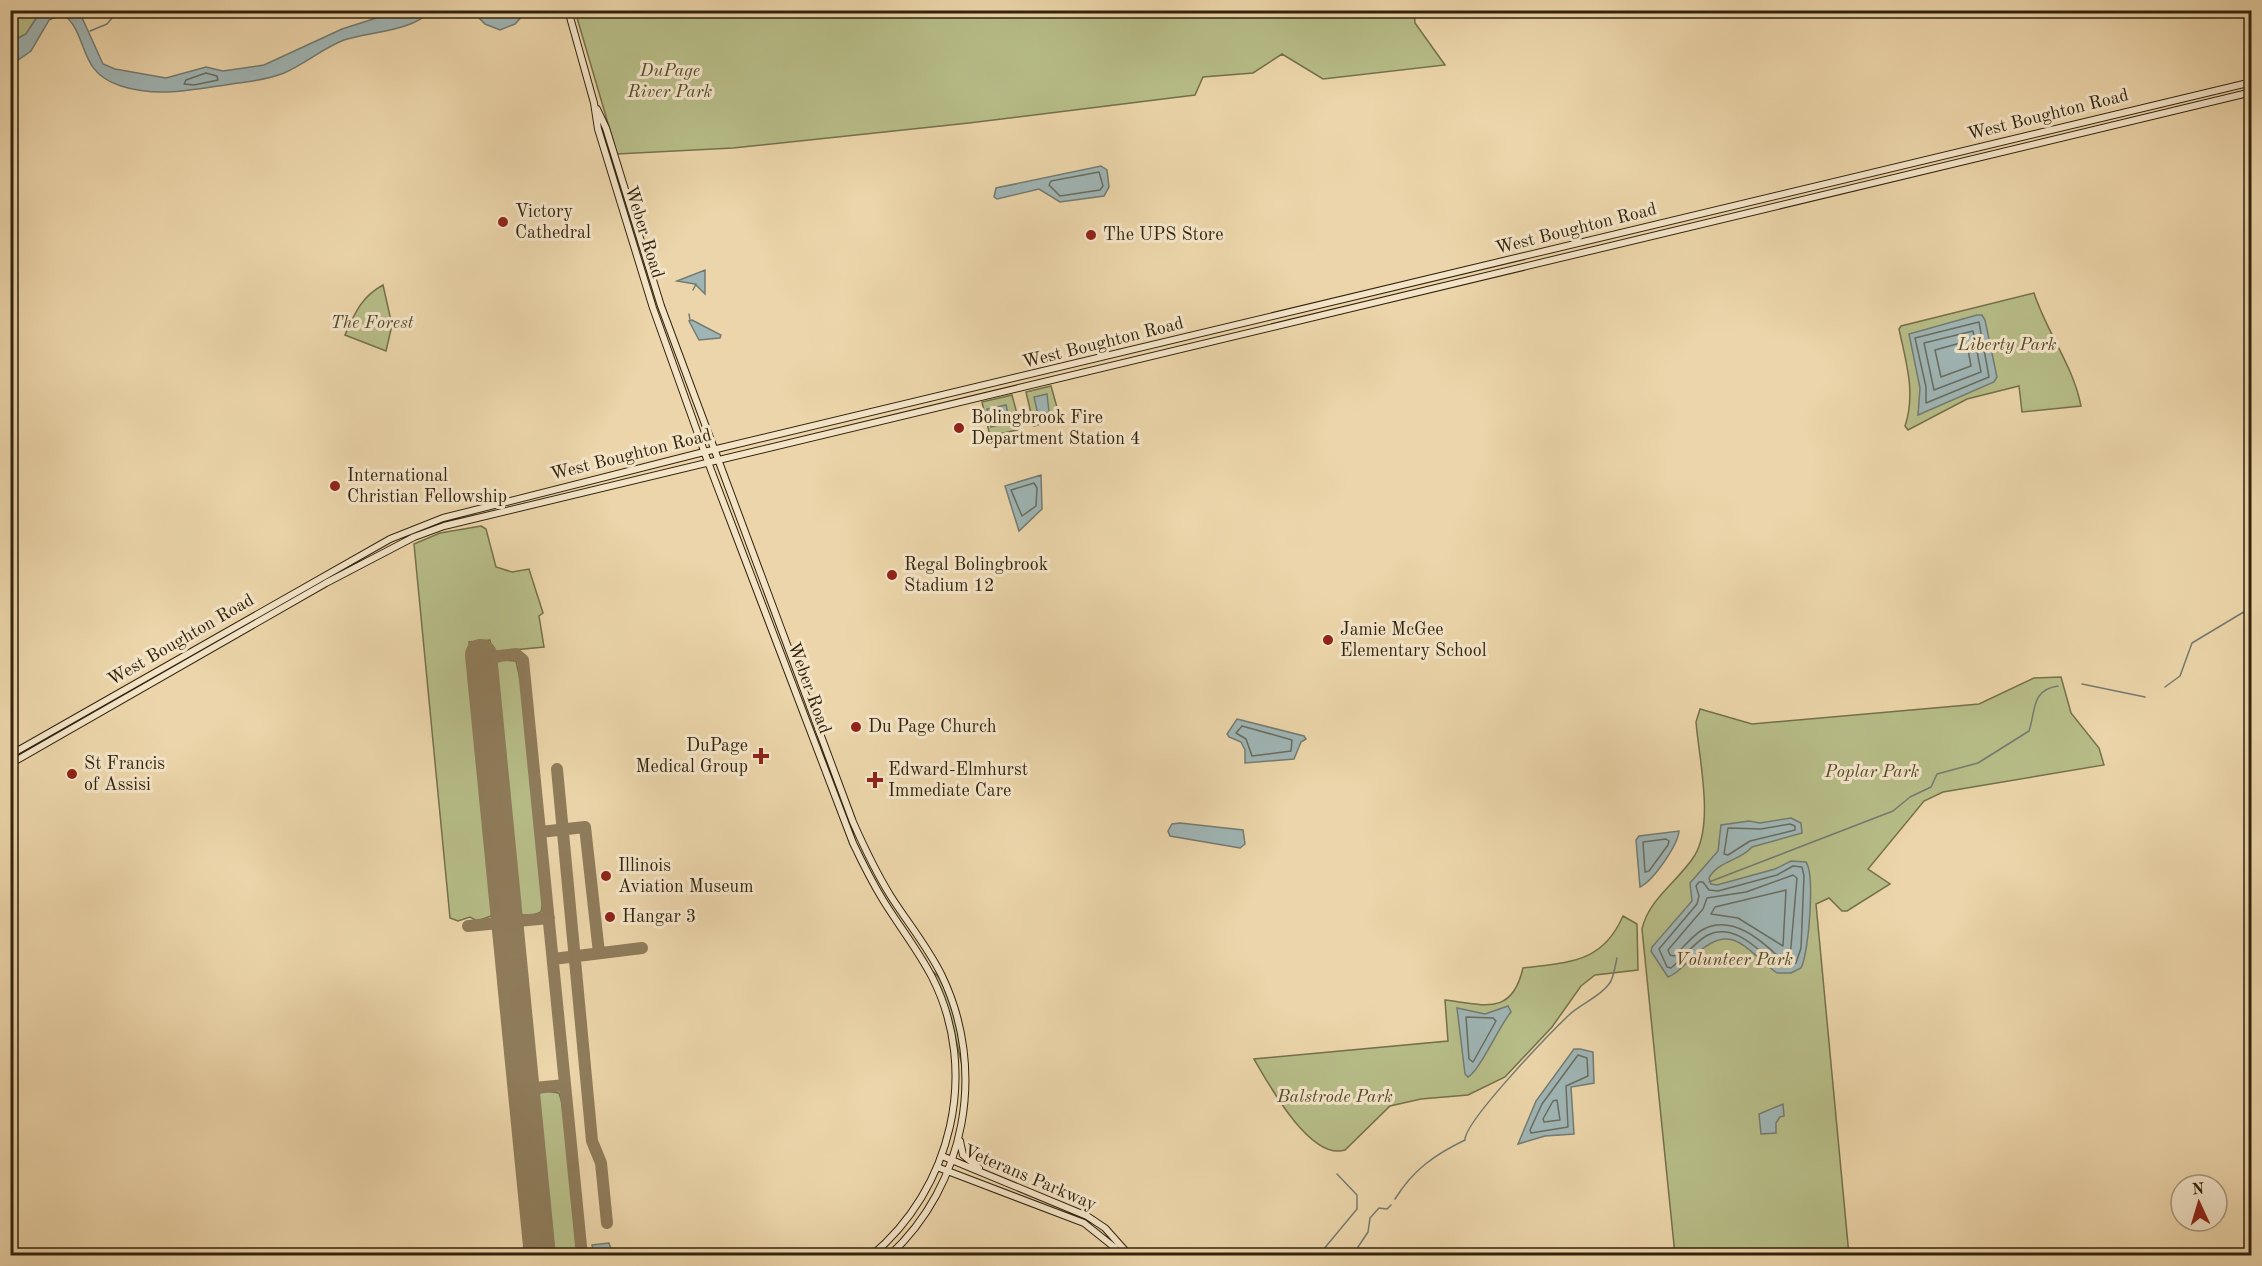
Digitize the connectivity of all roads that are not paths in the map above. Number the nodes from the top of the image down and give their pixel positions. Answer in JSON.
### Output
{"nodes":[{"id":1,"x":568,"y":10,"type":"edge"},
{"id":2,"x":2252,"y":82,"type":"edge"},
{"id":3,"x":2252,"y":92,"type":"edge"},
{"id":4,"x":594,"y":103,"type":"junction"},
{"id":5,"x":715,"y":450,"type":"junction"},
{"id":6,"x":704,"y":452,"type":"junction"},
{"id":7,"x":719,"y":460,"type":"junction"},
{"id":8,"x":708,"y":462,"type":"junction"},
{"id":9,"x":743,"y":551,"type":"junction"},
{"id":10,"x":762,"y":577,"type":"junction"},
{"id":11,"x":10,"y":755,"type":"edge"},
{"id":12,"x":10,"y":764,"type":"edge"},
{"id":13,"x":960,"y":1137,"type":"junction"},
{"id":14,"x":942,"y":1156,"type":"junction"},
{"id":15,"x":952,"y":1160,"type":"junction"},
{"id":16,"x":937,"y":1167,"type":"junction"},
{"id":17,"x":947,"y":1171,"type":"junction"},
{"id":18,"x":987,"y":1173,"type":"junction"},
{"id":19,"x":872,"y":1256,"type":"edge"},
{"id":20,"x":889,"y":1256,"type":"edge"},
{"id":21,"x":1120,"y":1256,"type":"edge"},
{"id":22,"x":1130,"y":1256,"type":"edge"}],
"edges":[{"from":1,"to":4,"type":"main road","name":"Weber Road"},
{"from":2,"to":5,"type":"main road","name":"West Boughton Road"},
{"from":3,"to":7,"type":"main road","name":"West Boughton Road"},
{"from":4,"to":5,"type":"main road","name":"Weber Road"},
{"from":4,"to":6,"type":"main road","name":"Weber Road"},
{"from":5,"to":6,"type":"main road","name":"West Boughton Road"},
{"from":5,"to":7,"type":"main road","name":"Weber Road"},
{"from":6,"to":8,"type":"main road","name":"Weber Road"},
{"from":6,"to":11,"type":"main road","name":"West Boughton Road"},
{"from":7,"to":8,"type":"main road","name":"West Boughton Road"},
{"from":7,"to":10,"type":"main road","name":"Weber Road"},
{"from":8,"to":9,"type":"main road","name":"Weber Road"},
{"from":8,"to":12,"type":"main road","name":"West Boughton Road"},
{"from":9,"to":10,"type":"main road"},
{"from":9,"to":14,"type":"main road","name":"Weber Road"},
{"from":10,"to":13,"type":"main road","name":"Weber Road"},
{"from":13,"to":15,"type":"main road","name":"Weber Road"},
{"from":13,"to":18,"type":"main road"},
{"from":14,"to":15,"type":"main road","name":"Veterans Parkway"},
{"from":14,"to":16,"type":"main road","name":"Weber Road"},
{"from":15,"to":17,"type":"main road","name":"Weber Road"},
{"from":15,"to":18,"type":"main road","name":"Veterans Parkway"},
{"from":16,"to":17,"type":"main road","name":"Veterans Parkway"},
{"from":16,"to":19,"type":"main road","name":"Weber Road"},
{"from":17,"to":20,"type":"main road","name":"Weber Road"},
{"from":17,"to":21,"type":"main road","name":"Veterans Parkway"},
{"from":18,"to":22,"type":"main road","name":"Veterans Parkway"}]}
